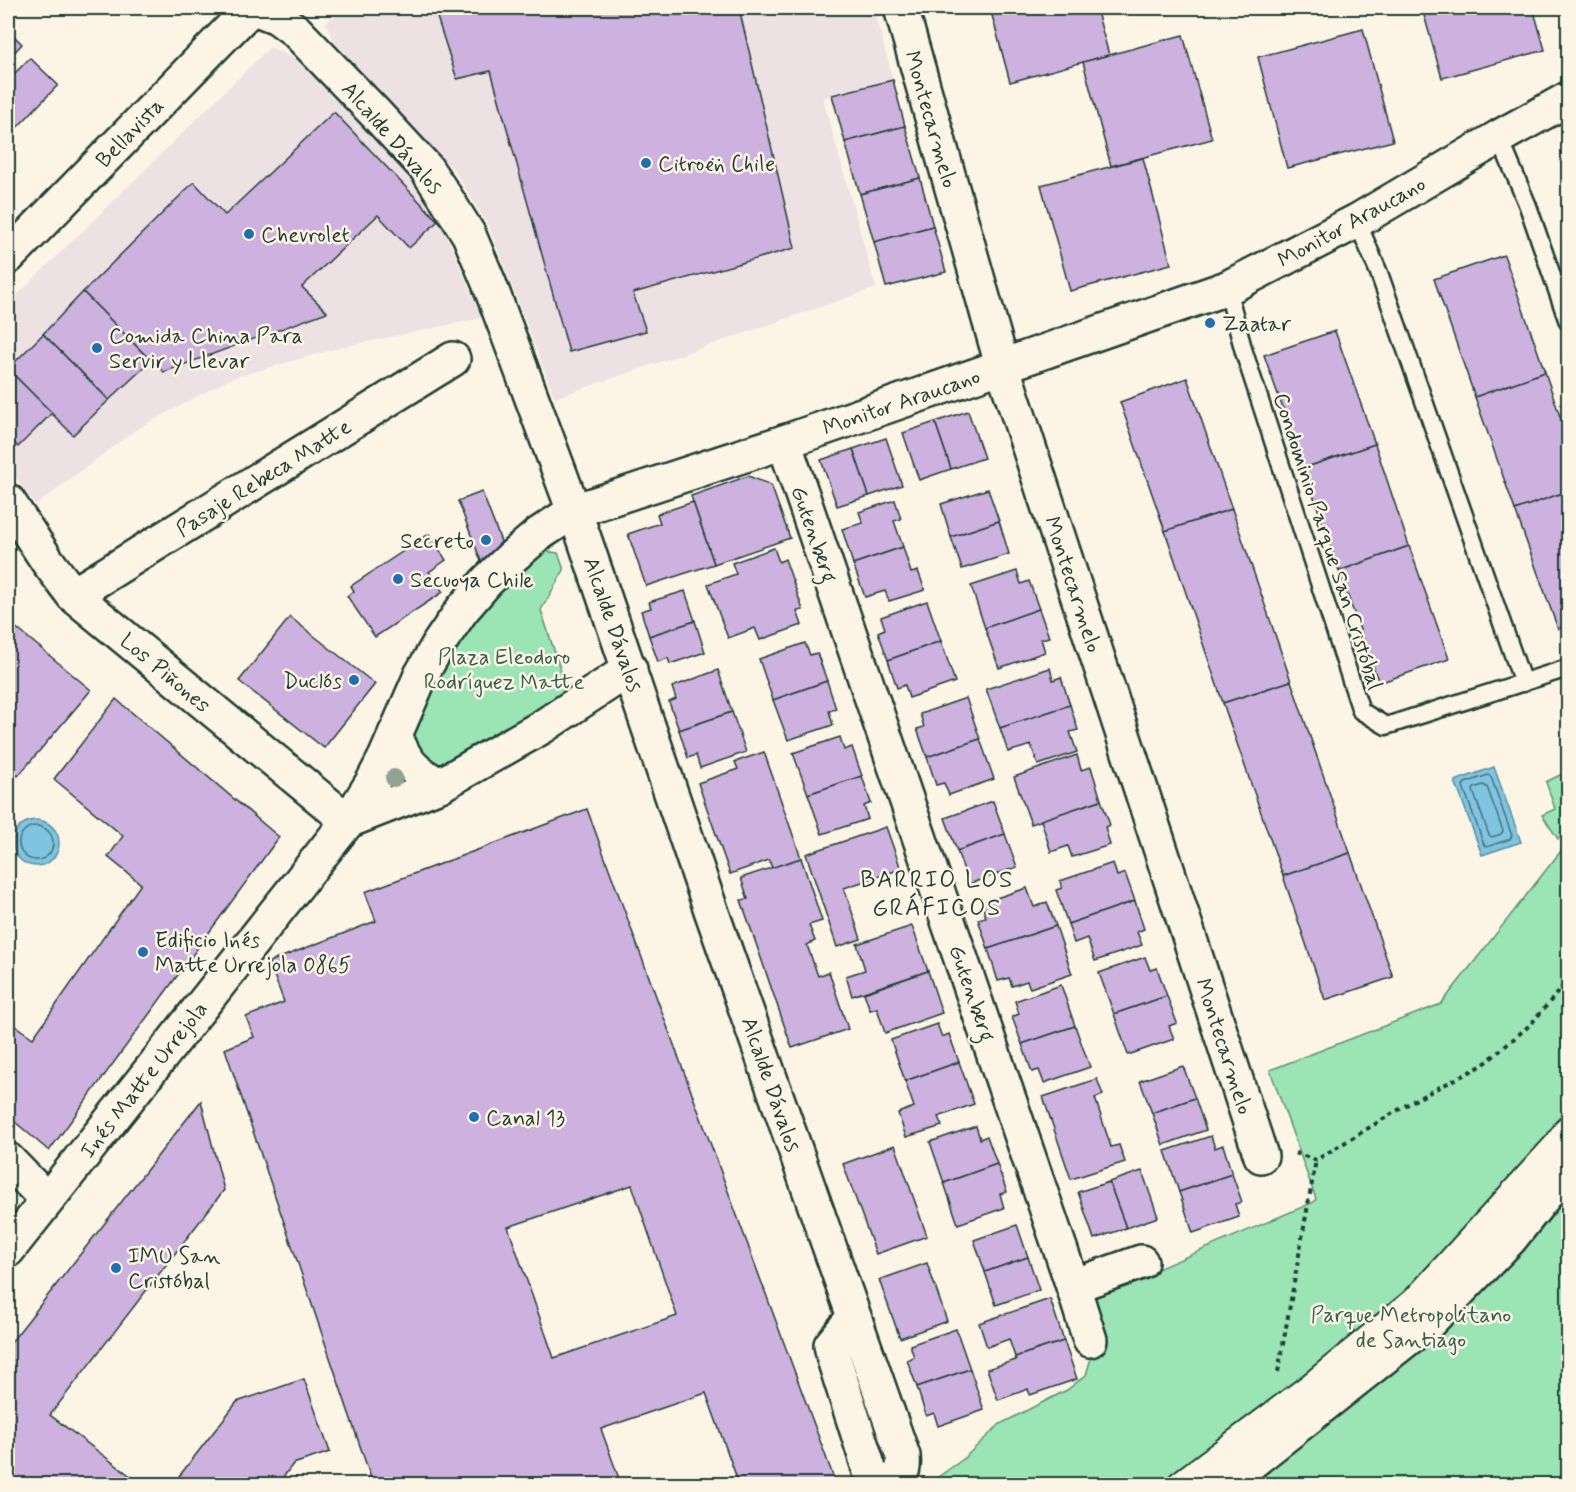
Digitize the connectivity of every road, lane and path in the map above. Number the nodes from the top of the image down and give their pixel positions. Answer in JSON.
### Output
{"nodes":[{"id":1,"x":252,"y":8,"type":"edge"},
{"id":2,"x":900,"y":8,"type":"edge"},
{"id":3,"x":1569,"y":99,"type":"edge"},
{"id":4,"x":1499,"y":137,"type":"junction"},
{"id":5,"x":1357,"y":221,"type":"junction"},
{"id":6,"x":8,"y":256,"type":"edge"},
{"id":7,"x":1227,"y":288,"type":"junction"},
{"id":8,"x":1569,"y":322,"type":"edge"},
{"id":9,"x":453,"y":359,"type":"dead end"},
{"id":10,"x":1002,"y":365,"type":"junction"},
{"id":11,"x":784,"y":442,"type":"junction"},
{"id":12,"x":8,"y":501,"type":"edge"},
{"id":13,"x":574,"y":511,"type":"junction"},
{"id":14,"x":73,"y":595,"type":"junction"},
{"id":15,"x":1569,"y":668,"type":"edge"},
{"id":16,"x":630,"y":669,"type":"junction"},
{"id":17,"x":1523,"y":683,"type":"junction"},
{"id":18,"x":395,"y":734,"type":"junction"},
{"id":19,"x":440,"y":785,"type":"junction"},
{"id":20,"x":348,"y":821,"type":"junction"},
{"id":21,"x":1569,"y":980,"type":"edge"},
{"id":22,"x":1569,"y":1129,"type":"edge"},
{"id":23,"x":1277,"y":1154,"type":"joint"},
{"id":24,"x":8,"y":1160,"type":"edge"},
{"id":25,"x":1316,"y":1160,"type":"junction"},
{"id":26,"x":1569,"y":1167,"type":"edge"},
{"id":27,"x":47,"y":1200,"type":"junction"},
{"id":28,"x":8,"y":1250,"type":"edge"},
{"id":29,"x":1141,"y":1262,"type":"dead end"},
{"id":30,"x":1073,"y":1286,"type":"junction"},
{"id":31,"x":854,"y":1317,"type":"junction"},
{"id":32,"x":1090,"y":1340,"type":"dead end"},
{"id":33,"x":1270,"y":1418,"type":"junction"},
{"id":34,"x":874,"y":1485,"type":"edge"},
{"id":35,"x":886,"y":1485,"type":"edge"},
{"id":36,"x":1181,"y":1485,"type":"edge"},
{"id":37,"x":1224,"y":1485,"type":"edge"}],
"edges":[{"from":1,"to":6,"type":"street","name":"Bellavista"},
{"from":1,"to":13,"type":"street","name":"Alcalde Dávalos"},
{"from":2,"to":10,"type":"street","name":"Montecarmelo"},
{"from":3,"to":4,"type":"street","name":"Monitor Araucano"},
{"from":4,"to":5,"type":"street","name":"Monitor Araucano"},
{"from":4,"to":8,"type":"lane"},
{"from":5,"to":7,"type":"street","name":"Monitor Araucano"},
{"from":5,"to":17,"type":"lane"},
{"from":7,"to":10,"type":"street","name":"Monitor Araucano"},
{"from":7,"to":17,"type":"lane","name":"Condominio Parque San Cristóbal"},
{"from":9,"to":14,"type":"street","name":"Pasaje Rebeca Matte"},
{"from":10,"to":11,"type":"street","name":"Monitor Araucano"},
{"from":10,"to":23,"type":"street","name":"Montecarmelo"},
{"from":11,"to":13,"type":"street","name":"Monitor Araucano"},
{"from":11,"to":30,"type":"street","name":"Gutenberg"},
{"from":12,"to":14,"type":"street","name":"Los Piñones"},
{"from":13,"to":16,"type":"street","name":"Alcalde Dávalos"},
{"from":13,"to":18,"type":"street","name":"Monitor Araucano"},
{"from":14,"to":20,"type":"street","name":"Los Piñones"},
{"from":15,"to":17,"type":"lane","name":"Condominio Parque San Cristóbal"},
{"from":16,"to":19,"type":"street"},
{"from":16,"to":31,"type":"street","name":"Alcalde Dávalos"},
{"from":18,"to":19,"type":"street"},
{"from":18,"to":20,"type":"street","name":"Monitor Araucano"},
{"from":19,"to":20,"type":"street"},
{"from":20,"to":27,"type":"street","name":"Inés Matte Urrejola"},
{"from":21,"to":25,"type":"path"},
{"from":22,"to":33,"type":"street"},
{"from":23,"to":25,"type":"path"},
{"from":24,"to":27,"type":"street"},
{"from":25,"to":33,"type":"path"},
{"from":26,"to":37,"type":"street"},
{"from":27,"to":28,"type":"street","name":"Inés Matte Urrejola"},
{"from":29,"to":30,"type":"street"},
{"from":30,"to":32,"type":"street","name":"Gutenberg"},
{"from":31,"to":34,"type":"street"},
{"from":31,"to":35,"type":"street","name":"Alcalde Dávalos"},
{"from":33,"to":36,"type":"street"}]}
